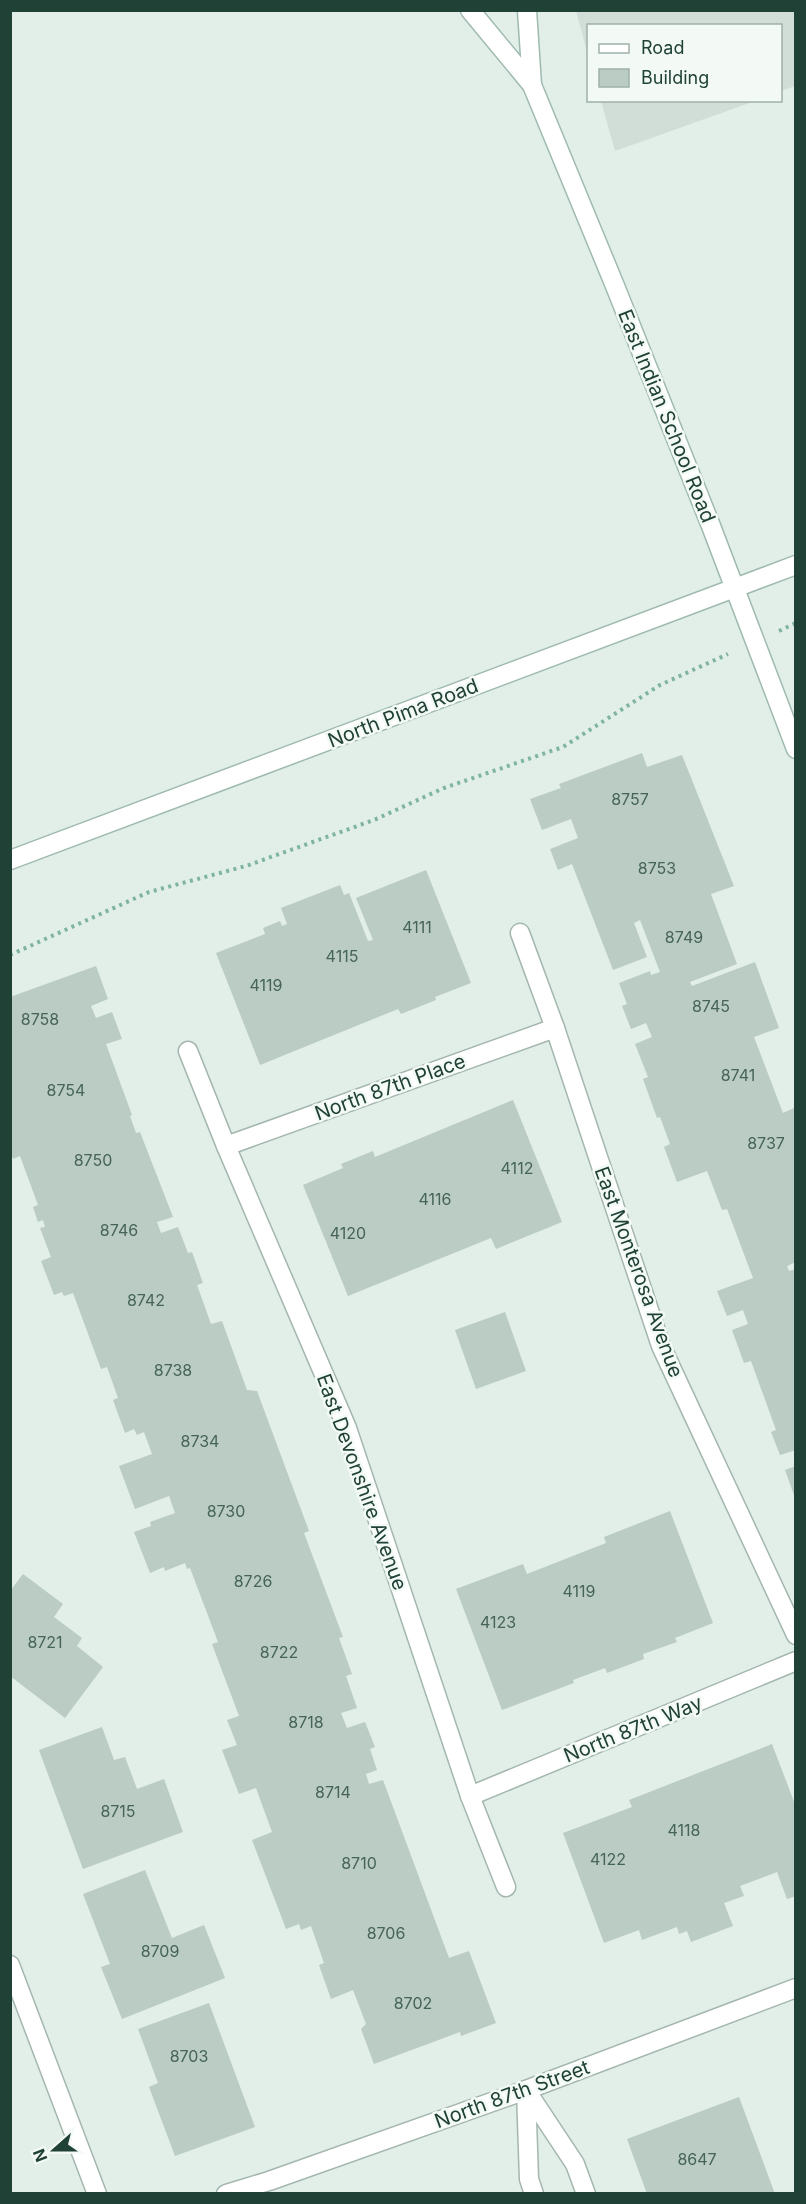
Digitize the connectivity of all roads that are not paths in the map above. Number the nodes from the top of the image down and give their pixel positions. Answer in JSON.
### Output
{"nodes":[{"id":1,"x":470,"y":10,"type":"edge"},
{"id":2,"x":527,"y":10,"type":"edge"},
{"id":3,"x":532,"y":85,"type":"junction"},
{"id":4,"x":795,"y":565,"type":"edge"},
{"id":5,"x":735,"y":587,"type":"junction"},
{"id":6,"x":795,"y":749,"type":"edge"},
{"id":7,"x":10,"y":860,"type":"edge"},
{"id":8,"x":520,"y":933,"type":"dead end"},
{"id":9,"x":555,"y":1028,"type":"junction"},
{"id":10,"x":188,"y":1051,"type":"dead end"},
{"id":11,"x":226,"y":1146,"type":"junction"},
{"id":12,"x":795,"y":1635,"type":"edge"},
{"id":13,"x":795,"y":1661,"type":"edge"},
{"id":14,"x":470,"y":1796,"type":"junction"},
{"id":15,"x":506,"y":1887,"type":"dead end"},
{"id":16,"x":10,"y":1965,"type":"edge"},
{"id":17,"x":795,"y":1988,"type":"edge"},
{"id":18,"x":526,"y":2090,"type":"junction"},
{"id":19,"x":97,"y":2193,"type":"edge"},
{"id":20,"x":226,"y":2193,"type":"edge"},
{"id":21,"x":534,"y":2193,"type":"edge"},
{"id":22,"x":586,"y":2193,"type":"edge"}],
"edges":[{"from":1,"to":3,"type":"street","name":"East Indian School Road"},
{"from":2,"to":3,"type":"street","name":"East Indian School Road"},
{"from":3,"to":5,"type":"street","name":"East Indian School Road"},
{"from":4,"to":5,"type":"street","name":"North Pima Road"},
{"from":5,"to":6,"type":"street","name":"East Indian School Road"},
{"from":5,"to":7,"type":"street","name":"North Pima Road"},
{"from":8,"to":9,"type":"street","name":"East Monterosa Avenue"},
{"from":9,"to":11,"type":"street","name":"North 87th Place"},
{"from":9,"to":12,"type":"street","name":"East Monterosa Avenue"},
{"from":10,"to":11,"type":"street","name":"East Devonshire Avenue"},
{"from":11,"to":14,"type":"street","name":"East Devonshire Avenue"},
{"from":13,"to":14,"type":"street","name":"North 87th Way"},
{"from":14,"to":15,"type":"street","name":"East Devonshire Avenue"},
{"from":16,"to":19,"type":"street"},
{"from":17,"to":18,"type":"street","name":"North 87th Street"},
{"from":18,"to":20,"type":"street","name":"North 87th Street"},
{"from":18,"to":21,"type":"street"},
{"from":18,"to":22,"type":"street"}]}
